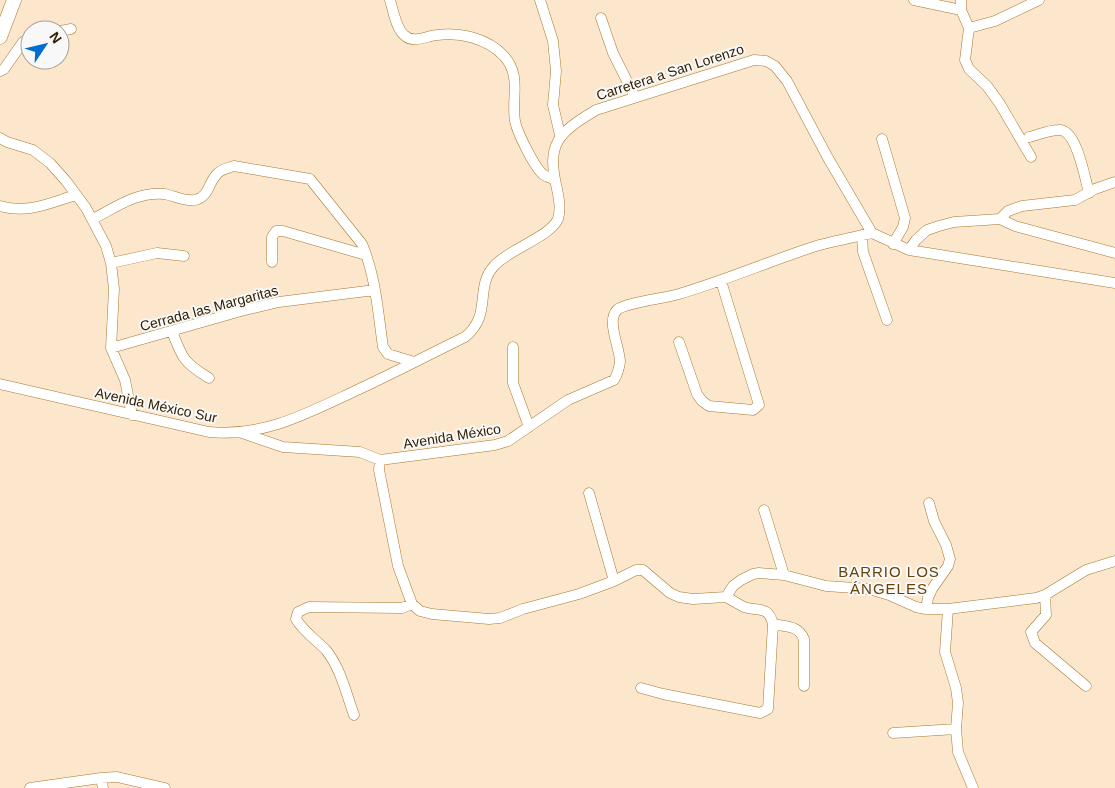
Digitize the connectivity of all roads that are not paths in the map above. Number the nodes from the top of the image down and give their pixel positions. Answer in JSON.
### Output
{"nodes":[{"id":1,"x":14,"y":0,"type":"edge"},
{"id":2,"x":390,"y":0,"type":"edge"},
{"id":3,"x":540,"y":0,"type":"edge"},
{"id":4,"x":914,"y":0,"type":"edge"},
{"id":5,"x":1039,"y":0,"type":"edge"},
{"id":6,"x":961,"y":5,"type":"edge"},
{"id":7,"x":600,"y":18,"type":"dead end"},
{"id":8,"x":970,"y":28,"type":"junction"},
{"id":9,"x":0,"y":37,"type":"edge"},
{"id":10,"x":20,"y":46,"type":"edge"},
{"id":11,"x":0,"y":71,"type":"edge"},
{"id":12,"x":636,"y":97,"type":"junction"},
{"id":13,"x":560,"y":135,"type":"junction"},
{"id":14,"x":1029,"y":137,"type":"dead end"},
{"id":15,"x":882,"y":139,"type":"dead end"},
{"id":16,"x":2,"y":141,"type":"edge"},
{"id":17,"x":1031,"y":158,"type":"dead end"},
{"id":18,"x":554,"y":179,"type":"junction"},
{"id":19,"x":1115,"y":182,"type":"edge"},
{"id":20,"x":1089,"y":193,"type":"junction"},
{"id":21,"x":76,"y":195,"type":"junction"},
{"id":22,"x":0,"y":206,"type":"edge"},
{"id":23,"x":93,"y":219,"type":"junction"},
{"id":24,"x":1000,"y":219,"type":"junction"},
{"id":25,"x":867,"y":234,"type":"junction"},
{"id":26,"x":893,"y":244,"type":"junction"},
{"id":27,"x":909,"y":250,"type":"junction"},
{"id":28,"x":1115,"y":253,"type":"edge"},
{"id":29,"x":366,"y":255,"type":"junction"},
{"id":30,"x":184,"y":256,"type":"dead end"},
{"id":31,"x":272,"y":262,"type":"dead end"},
{"id":32,"x":111,"y":263,"type":"junction"},
{"id":33,"x":721,"y":281,"type":"junction"},
{"id":34,"x":1115,"y":283,"type":"edge"},
{"id":35,"x":375,"y":290,"type":"junction"},
{"id":36,"x":888,"y":320,"type":"dead end"},
{"id":37,"x":172,"y":331,"type":"junction"},
{"id":38,"x":679,"y":342,"type":"dead end"},
{"id":39,"x":514,"y":347,"type":"dead end"},
{"id":40,"x":111,"y":348,"type":"junction"},
{"id":41,"x":414,"y":362,"type":"junction"},
{"id":42,"x":209,"y":378,"type":"dead end"},
{"id":43,"x":0,"y":384,"type":"edge"},
{"id":44,"x":132,"y":415,"type":"junction"},
{"id":45,"x":529,"y":427,"type":"junction"},
{"id":46,"x":242,"y":433,"type":"junction"},
{"id":47,"x":380,"y":460,"type":"junction"},
{"id":48,"x":589,"y":494,"type":"dead end"},
{"id":49,"x":929,"y":503,"type":"dead end"},
{"id":50,"x":764,"y":510,"type":"dead end"},
{"id":51,"x":1115,"y":561,"type":"edge"},
{"id":52,"x":784,"y":575,"type":"junction"},
{"id":53,"x":614,"y":581,"type":"junction"},
{"id":54,"x":1045,"y":595,"type":"junction"},
{"id":55,"x":726,"y":597,"type":"junction"},
{"id":56,"x":412,"y":604,"type":"junction"},
{"id":57,"x":926,"y":609,"type":"junction"},
{"id":58,"x":948,"y":609,"type":"junction"},
{"id":59,"x":773,"y":624,"type":"junction"},
{"id":60,"x":804,"y":686,"type":"dead end"},
{"id":61,"x":1086,"y":686,"type":"dead end"},
{"id":62,"x":641,"y":688,"type":"dead end"},
{"id":63,"x":354,"y":715,"type":"dead end"},
{"id":64,"x":956,"y":729,"type":"junction"},
{"id":65,"x":893,"y":733,"type":"dead end"},
{"id":66,"x":102,"y":783,"type":"edge"},
{"id":67,"x":30,"y":788,"type":"edge"},
{"id":68,"x":165,"y":788,"type":"edge"},
{"id":69,"x":973,"y":788,"type":"edge"}],
"edges":[{"from":1,"to":9,"type":"main road"},
{"from":2,"to":18,"type":"street"},
{"from":3,"to":13,"type":"street"},
{"from":4,"to":6,"type":"street"},
{"from":5,"to":8,"type":"street"},
{"from":6,"to":8,"type":"street"},
{"from":7,"to":12,"type":"street"},
{"from":8,"to":17,"type":"street"},
{"from":10,"to":11,"type":"street"},
{"from":12,"to":13,"type":"street","name":"Carretera a San Lorenzo"},
{"from":12,"to":25,"type":"street","name":"Carretera a San Lorenzo"},
{"from":13,"to":18,"type":"street"},
{"from":14,"to":20,"type":"street"},
{"from":15,"to":26,"type":"street"},
{"from":16,"to":21,"type":"street"},
{"from":18,"to":41,"type":"street"},
{"from":19,"to":20,"type":"street"},
{"from":20,"to":24,"type":"street"},
{"from":21,"to":22,"type":"street"},
{"from":21,"to":23,"type":"street"},
{"from":23,"to":29,"type":"street"},
{"from":23,"to":32,"type":"street"},
{"from":24,"to":27,"type":"street"},
{"from":24,"to":28,"type":"street"},
{"from":25,"to":26,"type":"street"},
{"from":25,"to":33,"type":"street","name":"Avenida México"},
{"from":25,"to":36,"type":"street"},
{"from":26,"to":27,"type":"street"},
{"from":27,"to":34,"type":"street"},
{"from":29,"to":31,"type":"street"},
{"from":29,"to":35,"type":"street"},
{"from":30,"to":32,"type":"street"},
{"from":32,"to":40,"type":"street"},
{"from":33,"to":38,"type":"street"},
{"from":33,"to":45,"type":"street","name":"Avenida México"},
{"from":35,"to":37,"type":"street","name":"Cerrada las Margaritas"},
{"from":35,"to":41,"type":"street"},
{"from":37,"to":40,"type":"street","name":"Cerrada las Margaritas"},
{"from":37,"to":42,"type":"street"},
{"from":39,"to":45,"type":"street"},
{"from":40,"to":44,"type":"street"},
{"from":41,"to":46,"type":"street","name":"Avenida México Sur"},
{"from":43,"to":44,"type":"street","name":"Avenida México Sur"},
{"from":44,"to":46,"type":"street","name":"Avenida México Sur"},
{"from":45,"to":47,"type":"street","name":"Avenida México"},
{"from":46,"to":47,"type":"street","name":"Avenida México"},
{"from":47,"to":56,"type":"street"},
{"from":48,"to":53,"type":"street"},
{"from":49,"to":57,"type":"street"},
{"from":50,"to":52,"type":"street"},
{"from":51,"to":54,"type":"street"},
{"from":52,"to":55,"type":"street"},
{"from":52,"to":57,"type":"street"},
{"from":53,"to":55,"type":"street"},
{"from":53,"to":56,"type":"street"},
{"from":54,"to":58,"type":"street"},
{"from":54,"to":61,"type":"street"},
{"from":55,"to":59,"type":"street"},
{"from":56,"to":63,"type":"street"},
{"from":57,"to":58,"type":"street"},
{"from":58,"to":64,"type":"street"},
{"from":59,"to":60,"type":"street"},
{"from":59,"to":62,"type":"street"},
{"from":64,"to":65,"type":"street"},
{"from":64,"to":69,"type":"street"},
{"from":66,"to":67,"type":"street"},
{"from":66,"to":68,"type":"street"}]}
